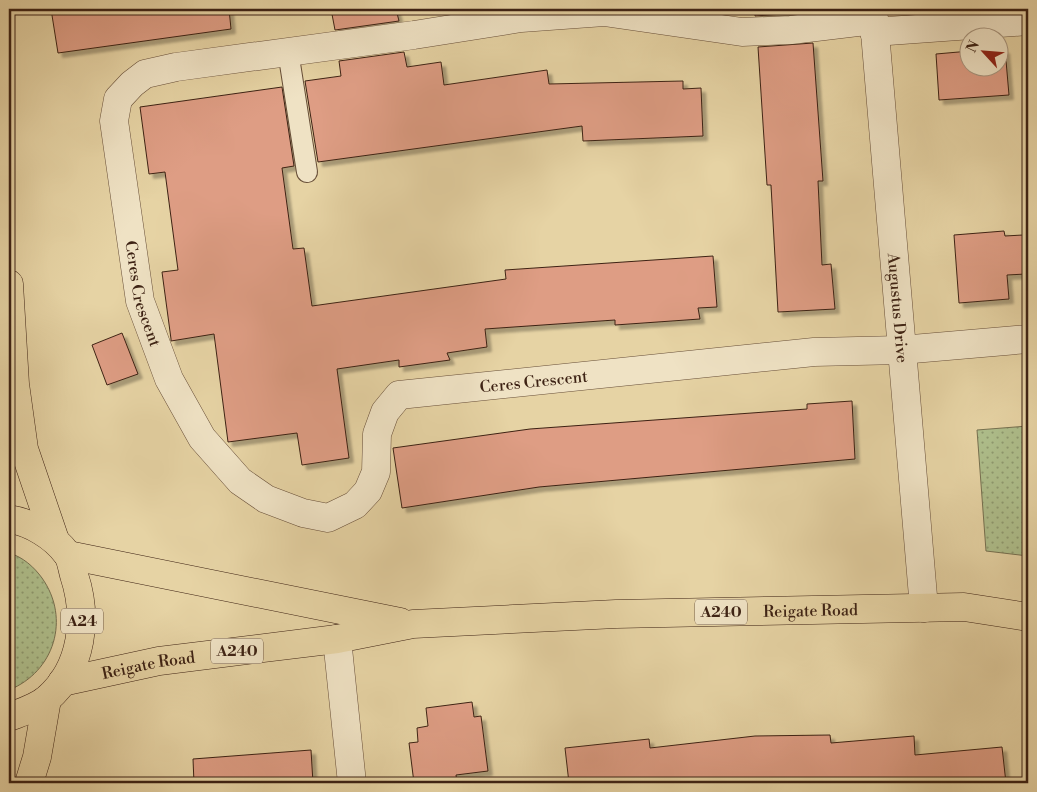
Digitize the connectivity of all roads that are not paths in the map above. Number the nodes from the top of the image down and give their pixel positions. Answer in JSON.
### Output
{"nodes":[{"id":1,"x":873,"y":20,"type":"edge"},
{"id":2,"x":1028,"y":21,"type":"edge"},
{"id":3,"x":288,"y":51,"type":"junction"},
{"id":4,"x":307,"y":172,"type":"dead end"},
{"id":5,"x":9,"y":284,"type":"edge"},
{"id":6,"x":1028,"y":339,"type":"edge"},
{"id":7,"x":901,"y":350,"type":"junction"},
{"id":8,"x":9,"y":519,"type":"edge"},
{"id":9,"x":61,"y":548,"type":"junction"},
{"id":10,"x":924,"y":608,"type":"junction"},
{"id":11,"x":1028,"y":617,"type":"edge"},
{"id":12,"x":413,"y":624,"type":"junction"},
{"id":13,"x":338,"y":640,"type":"junction"},
{"id":14,"x":54,"y":690,"type":"junction"},
{"id":15,"x":9,"y":717,"type":"edge"},
{"id":16,"x":29,"y":783,"type":"edge"},
{"id":17,"x":352,"y":783,"type":"edge"}],
"edges":[{"from":1,"to":2,"type":"street","name":"Ceres Crescent"},
{"from":1,"to":3,"type":"street","name":"Ceres Crescent"},
{"from":1,"to":7,"type":"street","name":"Augustus Drive"},
{"from":3,"to":4,"type":"lane"},
{"from":3,"to":7,"type":"street","name":"Ceres Crescent"},
{"from":5,"to":9,"type":"highway","number":"A24"},
{"from":6,"to":7,"type":"street","name":"Ceres Crescent"},
{"from":7,"to":10,"type":"street","name":"Augustus Drive"},
{"from":8,"to":9,"type":"highway","name":"Reigate Road"},
{"from":9,"to":12,"type":"highway","name":"Reigate Road","number":"A240"},
{"from":9,"to":14,"type":"highway","number":"A24"},
{"from":10,"to":11,"type":"highway","name":"Reigate Road","number":"A240"},
{"from":10,"to":12,"type":"highway","name":"Reigate Road","number":"A240"},
{"from":12,"to":13,"type":"highway","name":"Reigate Road","number":"A240"},
{"from":13,"to":14,"type":"highway","name":"Reigate Road","number":"A240"},
{"from":13,"to":17,"type":"street"},
{"from":14,"to":15,"type":"highway","name":"Reigate Road"},
{"from":14,"to":16,"type":"highway","number":"A24"}]}
